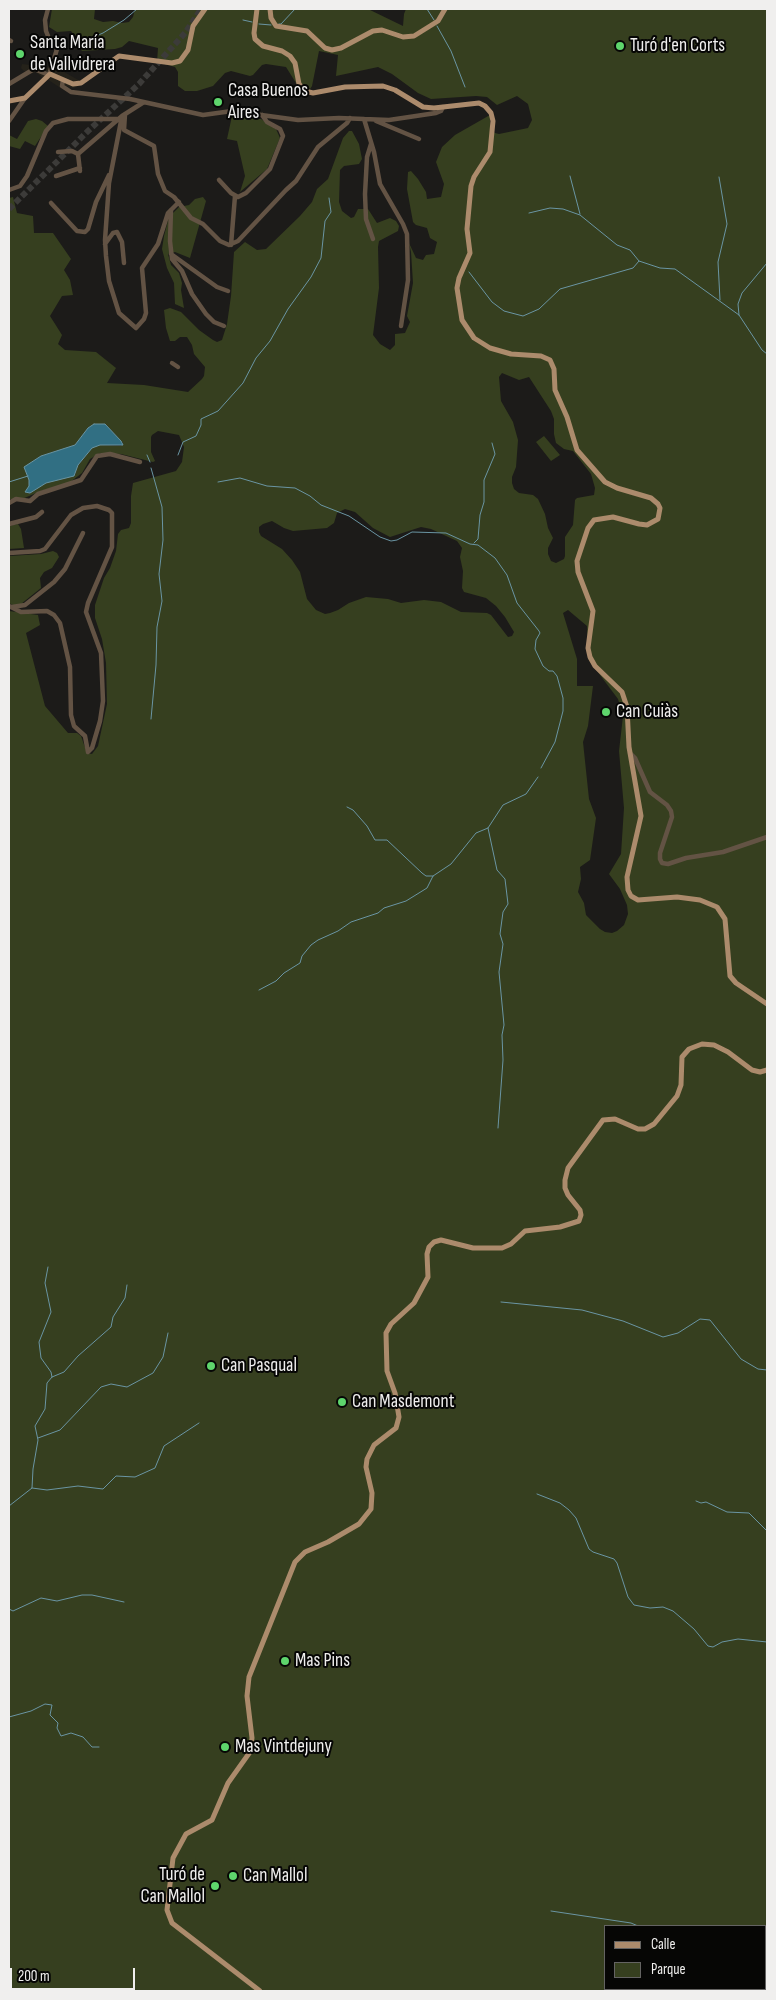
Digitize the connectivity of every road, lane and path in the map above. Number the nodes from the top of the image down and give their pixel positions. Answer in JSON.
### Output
{"nodes":[{"id":1,"x":48,"y":9,"type":"edge"},
{"id":2,"x":205,"y":9,"type":"edge"},
{"id":3,"x":257,"y":9,"type":"edge"},
{"id":4,"x":270,"y":9,"type":"edge"},
{"id":5,"x":445,"y":9,"type":"edge"},
{"id":6,"x":49,"y":74,"type":"junction"},
{"id":7,"x":64,"y":80,"type":"junction"},
{"id":8,"x":9,"y":84,"type":"edge"},
{"id":9,"x":25,"y":98,"type":"junction"},
{"id":10,"x":9,"y":100,"type":"edge"},
{"id":11,"x":144,"y":102,"type":"junction"},
{"id":12,"x":443,"y":107,"type":"junction"},
{"id":13,"x":262,"y":115,"type":"junction"},
{"id":14,"x":121,"y":116,"type":"junction"},
{"id":15,"x":350,"y":118,"type":"junction"},
{"id":16,"x":364,"y":119,"type":"junction"},
{"id":17,"x":373,"y":120,"type":"junction"},
{"id":18,"x":9,"y":121,"type":"edge"},
{"id":19,"x":419,"y":139,"type":"dead end"},
{"id":20,"x":371,"y":144,"type":"junction"},
{"id":21,"x":58,"y":152,"type":"dead end"},
{"id":22,"x":78,"y":154,"type":"junction"},
{"id":23,"x":110,"y":174,"type":"junction"},
{"id":24,"x":56,"y":176,"type":"dead end"},
{"id":25,"x":219,"y":180,"type":"dead end"},
{"id":26,"x":9,"y":190,"type":"edge"},
{"id":27,"x":235,"y":196,"type":"junction"},
{"id":28,"x":179,"y":202,"type":"junction"},
{"id":29,"x":51,"y":203,"type":"dead end"},
{"id":30,"x":171,"y":209,"type":"junction"},
{"id":31,"x":373,"y":239,"type":"dead end"},
{"id":32,"x":105,"y":244,"type":"junction"},
{"id":33,"x":231,"y":244,"type":"junction"},
{"id":34,"x":171,"y":254,"type":"junction"},
{"id":35,"x":124,"y":263,"type":"dead end"},
{"id":36,"x":228,"y":291,"type":"dead end"},
{"id":37,"x":224,"y":326,"type":"dead end"},
{"id":38,"x":401,"y":326,"type":"dead end"},
{"id":39,"x":172,"y":364,"type":"dead end"},
{"id":40,"x":178,"y":368,"type":"dead end"},
{"id":41,"x":140,"y":462,"type":"dead end"},
{"id":42,"x":9,"y":503,"type":"edge"},
{"id":43,"x":42,"y":512,"type":"dead end"},
{"id":44,"x":9,"y":524,"type":"edge"},
{"id":45,"x":83,"y":533,"type":"dead end"},
{"id":46,"x":9,"y":553,"type":"edge"},
{"id":47,"x":10,"y":606,"type":"edge"},
{"id":48,"x":630,"y":753,"type":"junction"},
{"id":49,"x":767,"y":837,"type":"edge"},
{"id":50,"x":767,"y":1004,"type":"edge"},
{"id":51,"x":767,"y":1070,"type":"edge"},
{"id":52,"x":260,"y":1991,"type":"edge"}],
"edges":[{"from":1,"to":6,"type":"street"},
{"from":2,"to":7,"type":"main road"},
{"from":3,"to":12,"type":"main road"},
{"from":4,"to":5,"type":"main road"},
{"from":6,"to":7,"type":"main road"},
{"from":6,"to":8,"type":"street"},
{"from":6,"to":9,"type":"main road"},
{"from":7,"to":11,"type":"street"},
{"from":9,"to":10,"type":"main road"},
{"from":9,"to":18,"type":"street"},
{"from":11,"to":13,"type":"street"},
{"from":11,"to":14,"type":"street"},
{"from":12,"to":17,"type":"street"},
{"from":12,"to":48,"type":"main road"},
{"from":13,"to":15,"type":"street"},
{"from":13,"to":27,"type":"street"},
{"from":14,"to":22,"type":"street"},
{"from":14,"to":23,"type":"street"},
{"from":14,"to":26,"type":"street"},
{"from":14,"to":28,"type":"street"},
{"from":15,"to":16,"type":"street"},
{"from":15,"to":33,"type":"street"},
{"from":16,"to":17,"type":"street"},
{"from":16,"to":20,"type":"street"},
{"from":17,"to":19,"type":"street"},
{"from":20,"to":31,"type":"street"},
{"from":20,"to":38,"type":"street"},
{"from":21,"to":22,"type":"street"},
{"from":22,"to":24,"type":"street"},
{"from":23,"to":29,"type":"street"},
{"from":23,"to":32,"type":"street"},
{"from":25,"to":27,"type":"street"},
{"from":27,"to":33,"type":"street"},
{"from":28,"to":30,"type":"street"},
{"from":28,"to":33,"type":"street"},
{"from":30,"to":32,"type":"street"},
{"from":30,"to":34,"type":"street"},
{"from":32,"to":35,"type":"street"},
{"from":34,"to":36,"type":"street"},
{"from":34,"to":37,"type":"street"},
{"from":39,"to":40,"type":"street"},
{"from":41,"to":42,"type":"street"},
{"from":43,"to":44,"type":"street"},
{"from":45,"to":47,"type":"street"},
{"from":46,"to":47,"type":"street"},
{"from":48,"to":49,"type":"street"},
{"from":48,"to":50,"type":"main road"},
{"from":51,"to":52,"type":"main road"}]}
